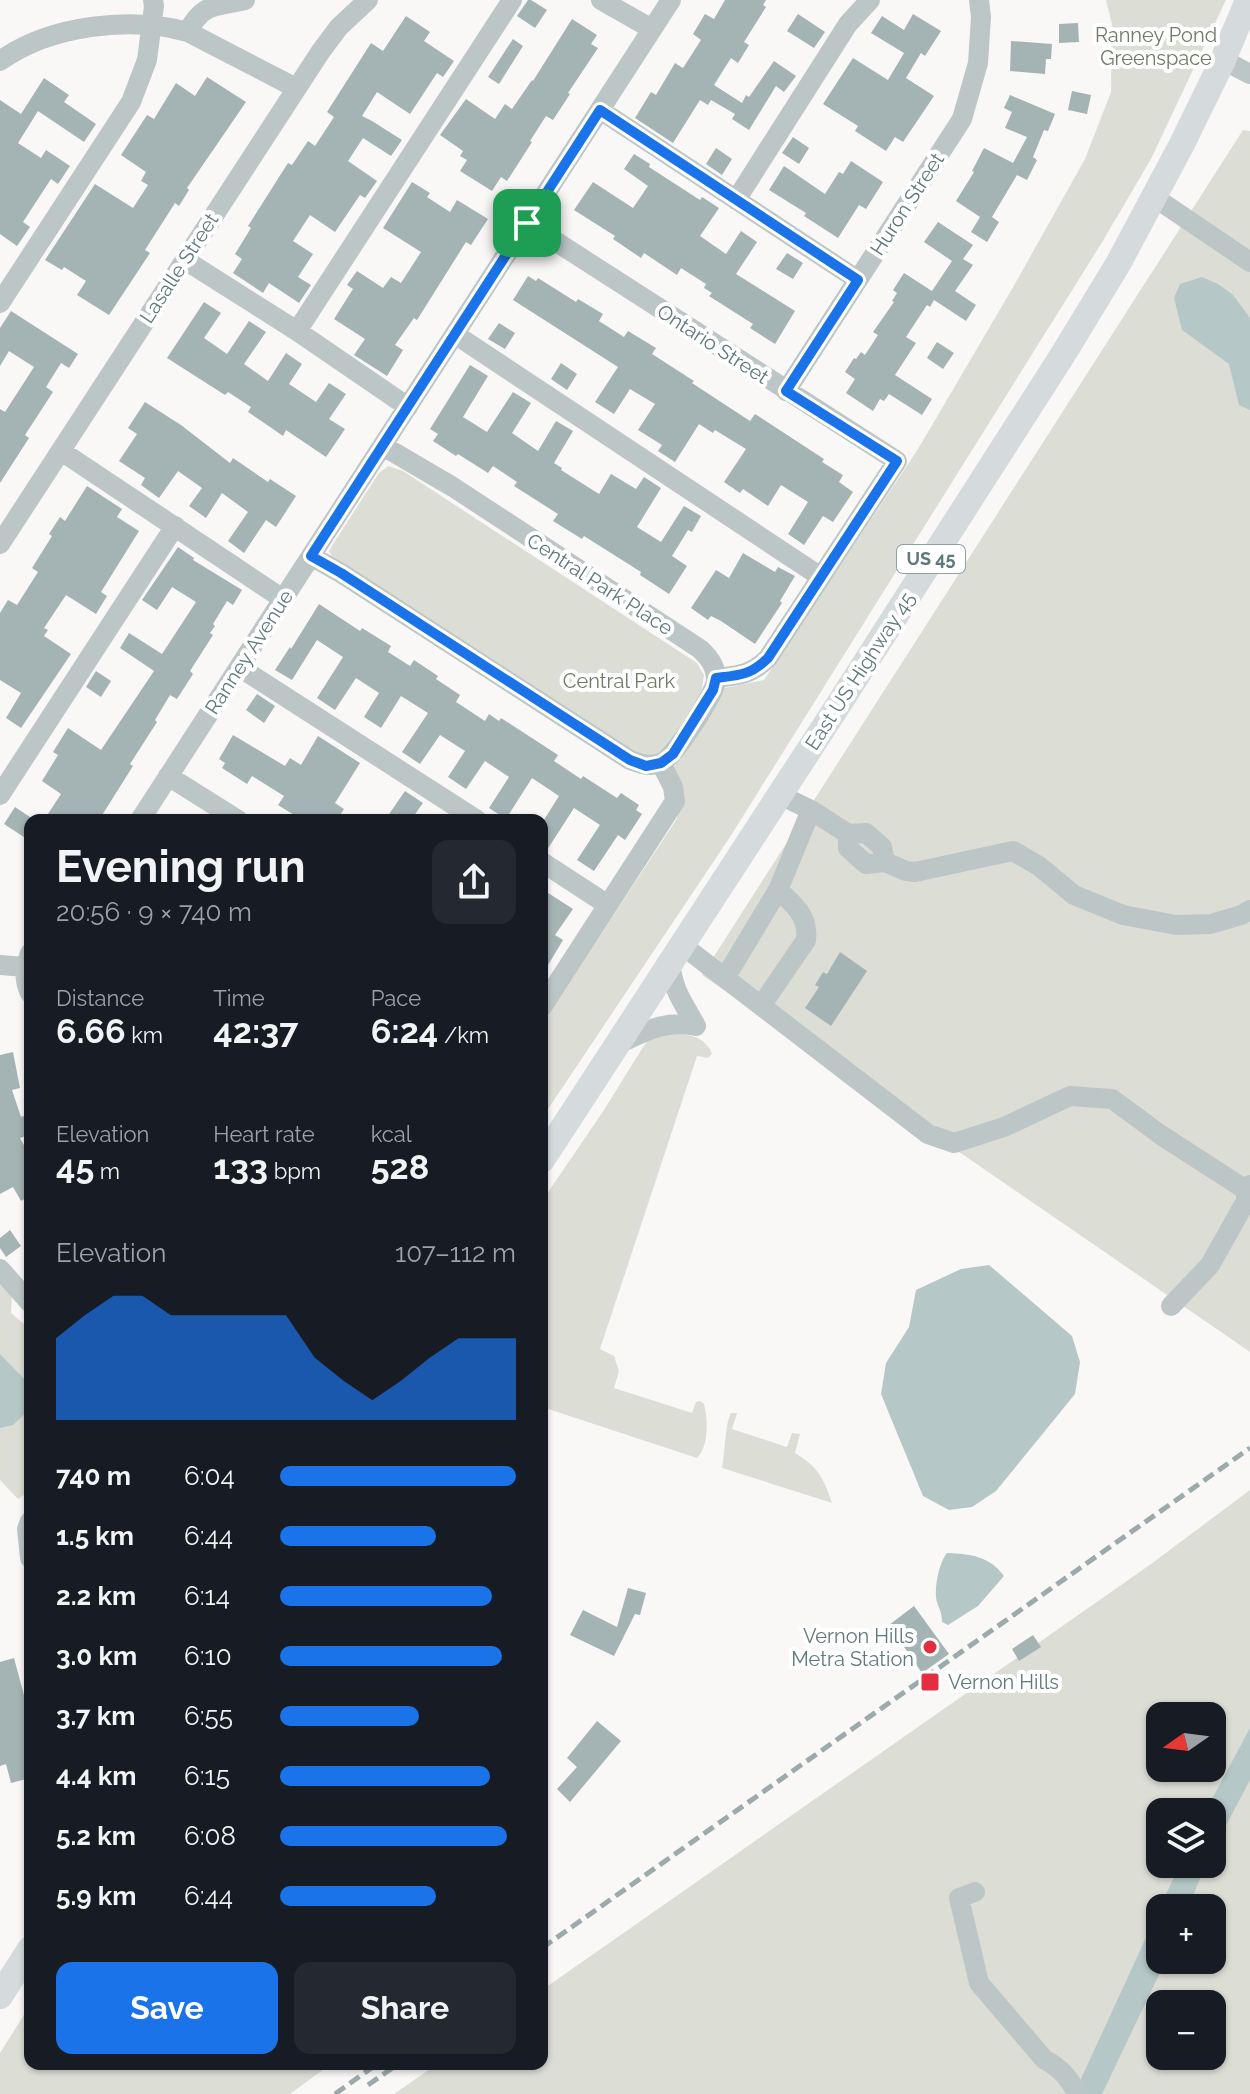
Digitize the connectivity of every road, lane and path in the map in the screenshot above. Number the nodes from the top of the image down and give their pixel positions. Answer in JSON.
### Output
{"nodes":[{"id":1,"x":153,"y":0,"type":"edge"},
{"id":2,"x":245,"y":0,"type":"edge"},
{"id":3,"x":368,"y":0,"type":"edge"},
{"id":4,"x":512,"y":0,"type":"edge"},
{"id":5,"x":601,"y":0,"type":"edge"},
{"id":6,"x":671,"y":0,"type":"edge"},
{"id":7,"x":870,"y":0,"type":"edge"},
{"id":8,"x":979,"y":0,"type":"edge"},
{"id":9,"x":1248,"y":0,"type":"edge"},
{"id":10,"x":150,"y":25,"type":"junction"},
{"id":11,"x":652,"y":29,"type":"junction"},
{"id":12,"x":188,"y":32,"type":"junction"},
{"id":13,"x":1223,"y":60,"type":"junction"},
{"id":14,"x":0,"y":61,"type":"edge"},
{"id":15,"x":1250,"y":74,"type":"edge"},
{"id":16,"x":296,"y":88,"type":"junction"},
{"id":17,"x":600,"y":110,"type":"junction"},
{"id":18,"x":1154,"y":197,"type":"junction"},
{"id":19,"x":736,"y":200,"type":"junction"},
{"id":20,"x":527,"y":223,"type":"junction"},
{"id":21,"x":185,"y":260,"type":"junction"},
{"id":22,"x":1250,"y":262,"type":"edge"},
{"id":23,"x":858,"y":280,"type":"junction"},
{"id":24,"x":0,"y":303,"type":"edge"},
{"id":25,"x":297,"y":331,"type":"junction"},
{"id":26,"x":456,"y":335,"type":"junction"},
{"id":27,"x":786,"y":391,"type":"junction"},
{"id":28,"x":408,"y":407,"type":"junction"},
{"id":29,"x":383,"y":446,"type":"junction"},
{"id":30,"x":61,"y":451,"type":"junction"},
{"id":31,"x":175,"y":526,"type":"junction"},
{"id":32,"x":0,"y":544,"type":"edge"},
{"id":33,"x":311,"y":556,"type":"junction"},
{"id":34,"x":821,"y":577,"type":"junction"},
{"id":35,"x":283,"y":599,"type":"junction"},
{"id":36,"x":239,"y":667,"type":"junction"},
{"id":37,"x":716,"y":678,"type":"junction"},
{"id":38,"x":661,"y":763,"type":"junction"},
{"id":39,"x":168,"y":776,"type":"junction"},
{"id":40,"x":0,"y":795,"type":"edge"},
{"id":41,"x":780,"y":795,"type":"junction"},
{"id":42,"x":811,"y":810,"type":"junction"},
{"id":43,"x":144,"y":814,"type":"edge"},
{"id":44,"x":228,"y":814,"type":"edge"},
{"id":45,"x":468,"y":814,"type":"edge"},
{"id":46,"x":548,"y":866,"type":"edge"},
{"id":47,"x":778,"y":890,"type":"junction"},
{"id":48,"x":608,"y":905,"type":"junction"},
{"id":49,"x":1250,"y":910,"type":"edge"},
{"id":50,"x":676,"y":954,"type":"junction"},
{"id":51,"x":24,"y":961,"type":"edge"},
{"id":52,"x":0,"y":965,"type":"edge"},
{"id":53,"x":725,"y":978,"type":"junction"},
{"id":54,"x":548,"y":998,"type":"edge"},
{"id":55,"x":761,"y":1006,"type":"junction"},
{"id":56,"x":618,"y":1044,"type":"junction"},
{"id":57,"x":548,"y":1151,"type":"edge"},
{"id":58,"x":1249,"y":1188,"type":"edge"},
{"id":59,"x":0,"y":1269,"type":"edge"},
{"id":60,"x":24,"y":1296,"type":"edge"},
{"id":61,"x":1171,"y":1306,"type":"dead end"},
{"id":62,"x":975,"y":1892,"type":"dead end"},
{"id":63,"x":24,"y":1958,"type":"edge"},
{"id":64,"x":1,"y":1991,"type":"edge"},
{"id":65,"x":1077,"y":2094,"type":"edge"}],
"edges":[{"from":1,"to":10,"type":"street"},
{"from":2,"to":12,"type":"street"},
{"from":3,"to":16,"type":"street","name":"Lasalle Street"},
{"from":4,"to":25,"type":"street"},
{"from":5,"to":11,"type":"street"},
{"from":6,"to":11,"type":"street","name":"Ranney Avenue"},
{"from":7,"to":19,"type":"street"},
{"from":8,"to":23,"type":"street","name":"Huron Street"},
{"from":9,"to":13,"type":"main road","name":"East US Highway 45","number":"US 45"},
{"from":10,"to":12,"type":"street"},
{"from":10,"to":14,"type":"street"},
{"from":10,"to":24,"type":"street"},
{"from":11,"to":17,"type":"street","name":"Ranney Avenue"},
{"from":12,"to":16,"type":"street"},
{"from":13,"to":15,"type":"street"},
{"from":13,"to":18,"type":"main road","name":"East US Highway 45","number":"US 45"},
{"from":16,"to":21,"type":"street","name":"Lasalle Street"},
{"from":17,"to":19,"type":"street"},
{"from":17,"to":20,"type":"street","name":"Ranney Avenue"},
{"from":18,"to":22,"type":"street"},
{"from":18,"to":41,"type":"main road","name":"East US Highway 45","number":"US 45"},
{"from":19,"to":23,"type":"street"},
{"from":20,"to":26,"type":"street","name":"Ranney Avenue"},
{"from":20,"to":27,"type":"street","name":"Ontario Street"},
{"from":21,"to":25,"type":"street"},
{"from":21,"to":30,"type":"street","name":"Lasalle Street"},
{"from":23,"to":27,"type":"street","name":"Huron Street"},
{"from":25,"to":28,"type":"street"},
{"from":26,"to":28,"type":"street","name":"Ranney Avenue"},
{"from":26,"to":34,"type":"street"},
{"from":27,"to":34,"type":"street","name":"Ontario Street"},
{"from":28,"to":29,"type":"street","name":"Ranney Avenue"},
{"from":29,"to":33,"type":"street","name":"Ranney Avenue"},
{"from":29,"to":37,"type":"street","name":"Central Park Place"},
{"from":30,"to":31,"type":"street"},
{"from":30,"to":32,"type":"street","name":"Lasalle Street"},
{"from":31,"to":35,"type":"street"},
{"from":31,"to":40,"type":"street"},
{"from":33,"to":35,"type":"street","name":"Ranney Avenue"},
{"from":33,"to":38,"type":"street"},
{"from":34,"to":37,"type":"street","name":"Ontario Street"},
{"from":35,"to":36,"type":"street","name":"Ranney Avenue"},
{"from":36,"to":39,"type":"street","name":"Ranney Avenue"},
{"from":36,"to":45,"type":"street"},
{"from":37,"to":38,"type":"street"},
{"from":38,"to":48,"type":"street"},
{"from":39,"to":43,"type":"street","name":"Ranney Avenue"},
{"from":39,"to":44,"type":"street"},
{"from":41,"to":42,"type":"street"},
{"from":41,"to":50,"type":"main road","name":"East US Highway 45","number":"US 45"},
{"from":42,"to":47,"type":"street"},
{"from":42,"to":49,"type":"street"},
{"from":46,"to":48,"type":"street"},
{"from":47,"to":53,"type":"street"},
{"from":47,"to":55,"type":"street"},
{"from":48,"to":54,"type":"street"},
{"from":50,"to":53,"type":"street"},
{"from":50,"to":56,"type":"main road","name":"East US Highway 45","number":"US 45"},
{"from":50,"to":56,"type":"street"},
{"from":51,"to":52,"type":"street"},
{"from":53,"to":55,"type":"street"},
{"from":55,"to":58,"type":"street"},
{"from":56,"to":57,"type":"main road","name":"East US Highway 45","number":"US 45"},
{"from":58,"to":61,"type":"street"},
{"from":59,"to":60,"type":"street"},
{"from":62,"to":65,"type":"street"},
{"from":63,"to":64,"type":"main road"}]}
